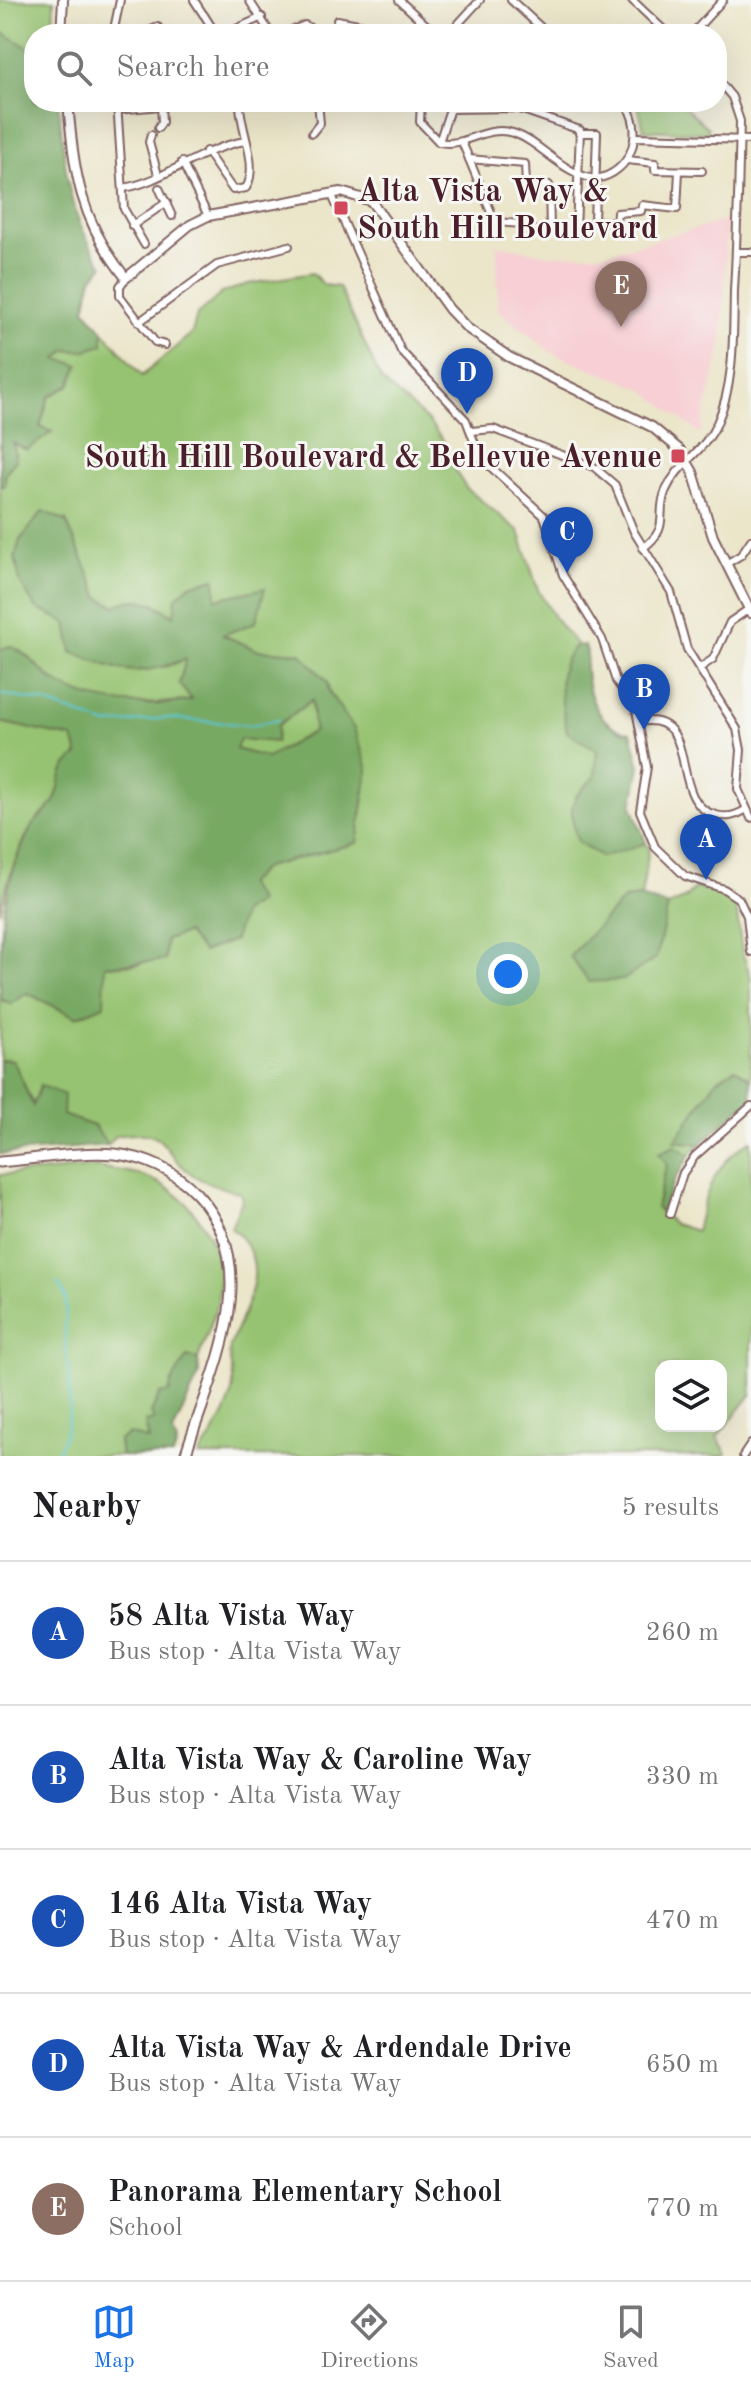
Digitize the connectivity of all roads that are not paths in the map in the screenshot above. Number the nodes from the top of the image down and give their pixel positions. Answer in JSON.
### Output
{"nodes":[{"id":1,"x":63,"y":0,"type":"edge"},
{"id":2,"x":120,"y":0,"type":"edge"},
{"id":3,"x":194,"y":0,"type":"edge"},
{"id":4,"x":249,"y":0,"type":"edge"},
{"id":5,"x":399,"y":0,"type":"edge"},
{"id":6,"x":480,"y":0,"type":"edge"},
{"id":7,"x":511,"y":0,"type":"edge"},
{"id":8,"x":632,"y":0,"type":"edge"},
{"id":9,"x":723,"y":0,"type":"edge"},
{"id":10,"x":262,"y":17,"type":"junction"},
{"id":11,"x":337,"y":20,"type":"dead end"},
{"id":12,"x":62,"y":24,"type":"edge"},
{"id":13,"x":113,"y":24,"type":"edge"},
{"id":14,"x":210,"y":24,"type":"edge"},
{"id":15,"x":247,"y":24,"type":"edge"},
{"id":16,"x":266,"y":24,"type":"edge"},
{"id":17,"x":358,"y":24,"type":"edge"},
{"id":18,"x":425,"y":24,"type":"edge"},
{"id":19,"x":458,"y":24,"type":"edge"},
{"id":20,"x":536,"y":24,"type":"edge"},
{"id":21,"x":657,"y":24,"type":"edge"},
{"id":22,"x":701,"y":24,"type":"edge"},
{"id":23,"x":727,"y":94,"type":"edge"},
{"id":24,"x":69,"y":112,"type":"edge"},
{"id":25,"x":117,"y":112,"type":"edge"},
{"id":26,"x":161,"y":112,"type":"edge"},
{"id":27,"x":241,"y":112,"type":"edge"},
{"id":28,"x":319,"y":112,"type":"edge"},
{"id":29,"x":420,"y":112,"type":"edge"},
{"id":30,"x":449,"y":112,"type":"edge"},
{"id":31,"x":535,"y":112,"type":"edge"},
{"id":32,"x":629,"y":112,"type":"edge"},
{"id":33,"x":158,"y":128,"type":"dead end"},
{"id":34,"x":312,"y":133,"type":"dead end"},
{"id":35,"x":579,"y":133,"type":"junction"},
{"id":36,"x":151,"y":135,"type":"dead end"},
{"id":37,"x":635,"y":137,"type":"junction"},
{"id":38,"x":740,"y":139,"type":"junction"},
{"id":39,"x":751,"y":140,"type":"edge"},
{"id":40,"x":245,"y":141,"type":"junction"},
{"id":41,"x":439,"y":142,"type":"junction"},
{"id":42,"x":462,"y":142,"type":"junction"},
{"id":43,"x":206,"y":151,"type":"junction"},
{"id":44,"x":469,"y":159,"type":"junction"},
{"id":45,"x":627,"y":160,"type":"junction"},
{"id":46,"x":182,"y":162,"type":"junction"},
{"id":47,"x":679,"y":171,"type":"junction"},
{"id":48,"x":702,"y":171,"type":"dead end"},
{"id":49,"x":577,"y":173,"type":"junction"},
{"id":50,"x":158,"y":175,"type":"junction"},
{"id":51,"x":595,"y":179,"type":"junction"},
{"id":52,"x":123,"y":188,"type":"junction"},
{"id":53,"x":159,"y":188,"type":"dead end"},
{"id":54,"x":331,"y":193,"type":"junction"},
{"id":55,"x":167,"y":202,"type":"junction"},
{"id":56,"x":172,"y":216,"type":"dead end"},
{"id":57,"x":208,"y":216,"type":"junction"},
{"id":58,"x":132,"y":226,"type":"junction"},
{"id":59,"x":550,"y":230,"type":"junction"},
{"id":60,"x":144,"y":244,"type":"dead end"},
{"id":61,"x":289,"y":246,"type":"dead end"},
{"id":62,"x":736,"y":252,"type":"junction"},
{"id":63,"x":751,"y":252,"type":"edge"},
{"id":64,"x":126,"y":278,"type":"junction"},
{"id":65,"x":139,"y":322,"type":"junction"},
{"id":66,"x":165,"y":345,"type":"dead end"},
{"id":67,"x":471,"y":431,"type":"junction"},
{"id":68,"x":687,"y":460,"type":"junction"},
{"id":69,"x":751,"y":540,"type":"edge"},
{"id":70,"x":643,"y":548,"type":"junction"},
{"id":71,"x":726,"y":564,"type":"junction"},
{"id":72,"x":750,"y":611,"type":"edge"},
{"id":73,"x":700,"y":668,"type":"junction"},
{"id":74,"x":639,"y":722,"type":"junction"},
{"id":75,"x":745,"y":810,"type":"junction"},
{"id":76,"x":751,"y":818,"type":"edge"},
{"id":77,"x":751,"y":952,"type":"edge"},
{"id":78,"x":751,"y":1106,"type":"edge"},
{"id":79,"x":0,"y":1162,"type":"edge"},
{"id":80,"x":670,"y":1214,"type":"dead end"},
{"id":81,"x":751,"y":1444,"type":"edge"},
{"id":82,"x":185,"y":1456,"type":"edge"},
{"id":83,"x":743,"y":1456,"type":"edge"}],
"edges":[{"from":1,"to":12,"type":"street"},
{"from":2,"to":13,"type":"street"},
{"from":3,"to":14,"type":"street"},
{"from":4,"to":10,"type":"street"},
{"from":5,"to":18,"type":"street"},
{"from":6,"to":19,"type":"street"},
{"from":7,"to":20,"type":"street"},
{"from":8,"to":21,"type":"street"},
{"from":9,"to":22,"type":"street"},
{"from":10,"to":15,"type":"street"},
{"from":10,"to":16,"type":"street"},
{"from":11,"to":17,"type":"street"},
{"from":23,"to":38,"type":"street"},
{"from":24,"to":64,"type":"street"},
{"from":25,"to":52,"type":"street"},
{"from":26,"to":33,"type":"street"},
{"from":27,"to":40,"type":"street"},
{"from":28,"to":34,"type":"street"},
{"from":29,"to":41,"type":"street"},
{"from":30,"to":41,"type":"street"},
{"from":31,"to":35,"type":"street"},
{"from":32,"to":37,"type":"street"},
{"from":35,"to":49,"type":"street"},
{"from":35,"to":51,"type":"street"},
{"from":36,"to":50,"type":"street"},
{"from":37,"to":38,"type":"street"},
{"from":37,"to":45,"type":"street"},
{"from":38,"to":39,"type":"street"},
{"from":38,"to":62,"type":"street"},
{"from":40,"to":43,"type":"street"},
{"from":40,"to":43,"type":"street"},
{"from":41,"to":42,"type":"street"},
{"from":42,"to":44,"type":"street"},
{"from":42,"to":49,"type":"street"},
{"from":43,"to":46,"type":"street"},
{"from":44,"to":59,"type":"street"},
{"from":44,"to":59,"type":"street"},
{"from":45,"to":47,"type":"street"},
{"from":45,"to":51,"type":"street"},
{"from":46,"to":50,"type":"street"},
{"from":46,"to":57,"type":"street"},
{"from":47,"to":48,"type":"street"},
{"from":47,"to":51,"type":"street"},
{"from":49,"to":51,"type":"street"},
{"from":49,"to":59,"type":"street"},
{"from":50,"to":52,"type":"street"},
{"from":52,"to":58,"type":"street"},
{"from":53,"to":55,"type":"street"},
{"from":54,"to":57,"type":"street"},
{"from":54,"to":67,"type":"street"},
{"from":54,"to":68,"type":"street"},
{"from":55,"to":56,"type":"street"},
{"from":55,"to":58,"type":"street"},
{"from":57,"to":64,"type":"street"},
{"from":58,"to":60,"type":"street"},
{"from":61,"to":65,"type":"street"},
{"from":62,"to":63,"type":"street"},
{"from":62,"to":68,"type":"street"},
{"from":64,"to":65,"type":"street"},
{"from":65,"to":66,"type":"street"},
{"from":67,"to":70,"type":"street"},
{"from":67,"to":74,"type":"street"},
{"from":68,"to":70,"type":"street"},
{"from":68,"to":71,"type":"street"},
{"from":69,"to":71,"type":"street"},
{"from":70,"to":73,"type":"street"},
{"from":71,"to":72,"type":"street"},
{"from":72,"to":73,"type":"street"},
{"from":73,"to":75,"type":"street"},
{"from":74,"to":75,"type":"street"},
{"from":74,"to":77,"type":"street"},
{"from":75,"to":76,"type":"street"},
{"from":78,"to":80,"type":"street"},
{"from":79,"to":82,"type":"main road"},
{"from":81,"to":83,"type":"street"}]}
